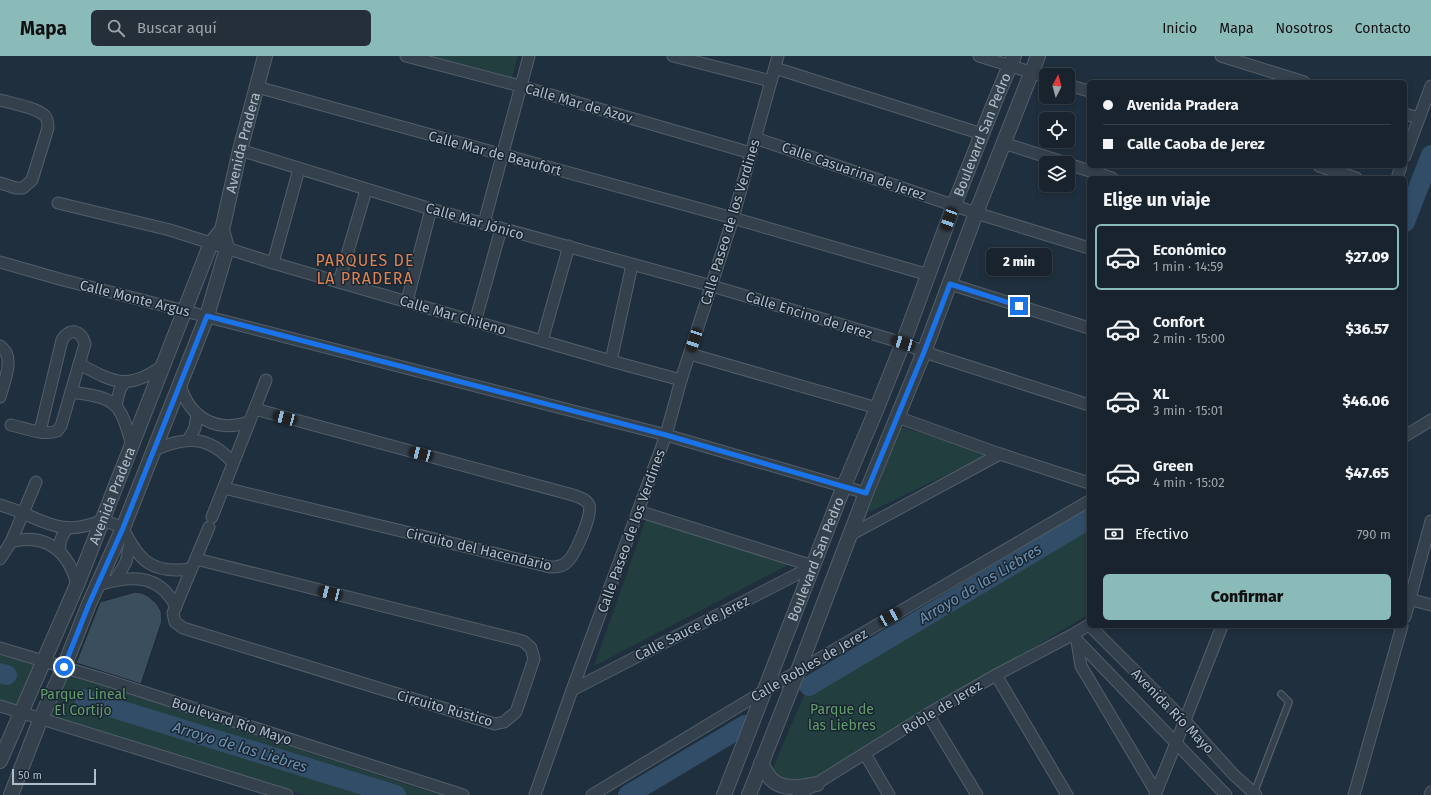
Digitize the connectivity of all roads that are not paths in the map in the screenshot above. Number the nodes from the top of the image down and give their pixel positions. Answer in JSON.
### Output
{"nodes":[{"id":1,"x":265,"y":56,"type":"edge"},
{"id":2,"x":406,"y":56,"type":"edge"},
{"id":3,"x":529,"y":56,"type":"edge"},
{"id":4,"x":673,"y":56,"type":"edge"},
{"id":5,"x":778,"y":56,"type":"edge"},
{"id":6,"x":979,"y":56,"type":"edge"},
{"id":7,"x":1038,"y":56,"type":"edge"},
{"id":8,"x":1221,"y":56,"type":"edge"},
{"id":9,"x":1012,"y":61,"type":"edge"},
{"id":10,"x":775,"y":68,"type":"junction"},
{"id":11,"x":1031,"y":73,"type":"junction"},
{"id":12,"x":1039,"y":76,"type":"edge"},
{"id":13,"x":1298,"y":80,"type":"edge"},
{"id":14,"x":771,"y":81,"type":"junction"},
{"id":15,"x":520,"y":86,"type":"junction"},
{"id":16,"x":1431,"y":86,"type":"edge"},
{"id":17,"x":257,"y":87,"type":"junction"},
{"id":18,"x":1075,"y":87,"type":"edge"},
{"id":19,"x":1087,"y":90,"type":"edge"},
{"id":20,"x":0,"y":100,"type":"edge"},
{"id":21,"x":1407,"y":115,"type":"edge"},
{"id":22,"x":1419,"y":118,"type":"junction"},
{"id":23,"x":982,"y":134,"type":"junction"},
{"id":24,"x":755,"y":138,"type":"junction"},
{"id":25,"x":1003,"y":143,"type":"junction"},
{"id":26,"x":240,"y":150,"type":"junction"},
{"id":27,"x":1407,"y":151,"type":"edge"},
{"id":28,"x":751,"y":153,"type":"junction"},
{"id":29,"x":502,"y":156,"type":"junction"},
{"id":30,"x":1045,"y":156,"type":"edge"},
{"id":31,"x":1075,"y":166,"type":"edge"},
{"id":32,"x":1325,"y":168,"type":"edge"},
{"id":33,"x":299,"y":169,"type":"junction"},
{"id":34,"x":1106,"y":176,"type":"edge"},
{"id":35,"x":1350,"y":176,"type":"edge"},
{"id":36,"x":0,"y":183,"type":"edge"},
{"id":37,"x":366,"y":190,"type":"junction"},
{"id":38,"x":58,"y":203,"type":"dead end"},
{"id":39,"x":954,"y":205,"type":"junction"},
{"id":40,"x":431,"y":209,"type":"junction"},
{"id":41,"x":976,"y":213,"type":"junction"},
{"id":42,"x":733,"y":218,"type":"junction"},
{"id":43,"x":484,"y":223,"type":"junction"},
{"id":44,"x":501,"y":229,"type":"junction"},
{"id":45,"x":222,"y":230,"type":"junction"},
{"id":46,"x":211,"y":243,"type":"junction"},
{"id":47,"x":569,"y":246,"type":"junction"},
{"id":48,"x":1087,"y":247,"type":"edge"},
{"id":49,"x":227,"y":248,"type":"junction"},
{"id":50,"x":0,"y":262,"type":"edge"},
{"id":51,"x":273,"y":263,"type":"junction"},
{"id":52,"x":632,"y":265,"type":"junction"},
{"id":53,"x":929,"y":275,"type":"junction"},
{"id":54,"x":339,"y":282,"type":"junction"},
{"id":55,"x":950,"y":284,"type":"junction"},
{"id":56,"x":712,"y":286,"type":"junction"},
{"id":57,"x":407,"y":302,"type":"junction"},
{"id":58,"x":185,"y":311,"type":"junction"},
{"id":59,"x":207,"y":316,"type":"junction"},
{"id":60,"x":475,"y":322,"type":"junction"},
{"id":61,"x":1087,"y":327,"type":"edge"},
{"id":62,"x":542,"y":341,"type":"junction"},
{"id":63,"x":903,"y":343,"type":"junction"},
{"id":64,"x":0,"y":346,"type":"edge"},
{"id":65,"x":924,"y":352,"type":"junction"},
{"id":66,"x":690,"y":354,"type":"junction"},
{"id":67,"x":611,"y":361,"type":"junction"},
{"id":68,"x":79,"y":364,"type":"junction"},
{"id":69,"x":164,"y":365,"type":"junction"},
{"id":70,"x":266,"y":380,"type":"dead end"},
{"id":71,"x":681,"y":380,"type":"junction"},
{"id":72,"x":125,"y":382,"type":"junction"},
{"id":73,"x":180,"y":385,"type":"junction"},
{"id":74,"x":71,"y":392,"type":"junction"},
{"id":75,"x":0,"y":397,"type":"edge"},
{"id":76,"x":1087,"y":403,"type":"edge"},
{"id":77,"x":116,"y":406,"type":"junction"},
{"id":78,"x":877,"y":408,"type":"junction"},
{"id":79,"x":254,"y":409,"type":"junction"},
{"id":80,"x":197,"y":414,"type":"junction"},
{"id":81,"x":897,"y":417,"type":"junction"},
{"id":82,"x":1431,"y":420,"type":"edge"},
{"id":83,"x":250,"y":422,"type":"junction"},
{"id":84,"x":11,"y":425,"type":"dead end"},
{"id":85,"x":40,"y":431,"type":"junction"},
{"id":86,"x":666,"y":435,"type":"junction"},
{"id":87,"x":1407,"y":435,"type":"edge"},
{"id":88,"x":188,"y":440,"type":"junction"},
{"id":89,"x":132,"y":446,"type":"junction"},
{"id":90,"x":154,"y":450,"type":"junction"},
{"id":91,"x":1000,"y":454,"type":"junction"},
{"id":92,"x":233,"y":463,"type":"junction"},
{"id":93,"x":36,"y":482,"type":"dead end"},
{"id":94,"x":1087,"y":482,"type":"edge"},
{"id":95,"x":844,"y":486,"type":"junction"},
{"id":96,"x":224,"y":488,"type":"junction"},
{"id":97,"x":866,"y":493,"type":"junction"},
{"id":98,"x":1087,"y":502,"type":"edge"},
{"id":99,"x":0,"y":505,"type":"edge"},
{"id":100,"x":638,"y":511,"type":"junction"},
{"id":101,"x":23,"y":513,"type":"junction"},
{"id":102,"x":103,"y":520,"type":"junction"},
{"id":103,"x":1431,"y":521,"type":"edge"},
{"id":104,"x":68,"y":528,"type":"junction"},
{"id":105,"x":123,"y":528,"type":"junction"},
{"id":106,"x":850,"y":535,"type":"junction"},
{"id":107,"x":11,"y":542,"type":"junction"},
{"id":108,"x":130,"y":543,"type":"junction"},
{"id":109,"x":60,"y":552,"type":"junction"},
{"id":110,"x":0,"y":559,"type":"edge"},
{"id":111,"x":194,"y":564,"type":"junction"},
{"id":112,"x":813,"y":566,"type":"junction"},
{"id":113,"x":116,"y":580,"type":"junction"},
{"id":114,"x":98,"y":585,"type":"junction"},
{"id":115,"x":77,"y":586,"type":"junction"},
{"id":116,"x":1408,"y":598,"type":"edge"},
{"id":117,"x":1431,"y":605,"type":"edge"},
{"id":118,"x":176,"y":607,"type":"junction"},
{"id":119,"x":1087,"y":627,"type":"edge"},
{"id":120,"x":1092,"y":628,"type":"edge"},
{"id":121,"x":1221,"y":628,"type":"edge"},
{"id":122,"x":1401,"y":628,"type":"edge"},
{"id":123,"x":1074,"y":638,"type":"junction"},
{"id":124,"x":0,"y":648,"type":"edge"},
{"id":125,"x":44,"y":661,"type":"junction"},
{"id":126,"x":64,"y":667,"type":"junction"},
{"id":127,"x":996,"y":675,"type":"junction"},
{"id":128,"x":795,"y":677,"type":"junction"},
{"id":129,"x":572,"y":690,"type":"junction"},
{"id":130,"x":1281,"y":694,"type":"dead end"},
{"id":131,"x":762,"y":695,"type":"junction"},
{"id":132,"x":0,"y":706,"type":"edge"},
{"id":133,"x":22,"y":712,"type":"junction"},
{"id":134,"x":928,"y":714,"type":"junction"},
{"id":135,"x":41,"y":718,"type":"junction"},
{"id":136,"x":1185,"y":721,"type":"junction"},
{"id":137,"x":1176,"y":743,"type":"junction"},
{"id":138,"x":865,"y":754,"type":"junction"},
{"id":139,"x":0,"y":761,"type":"edge"},
{"id":140,"x":761,"y":763,"type":"junction"},
{"id":141,"x":817,"y":784,"type":"junction"},
{"id":142,"x":14,"y":793,"type":"edge"},
{"id":143,"x":1155,"y":793,"type":"edge"},
{"id":144,"x":1255,"y":794,"type":"edge"},
{"id":145,"x":287,"y":795,"type":"edge"},
{"id":146,"x":463,"y":795,"type":"edge"},
{"id":147,"x":535,"y":795,"type":"edge"},
{"id":148,"x":592,"y":795,"type":"edge"},
{"id":149,"x":724,"y":795,"type":"edge"},
{"id":150,"x":749,"y":795,"type":"edge"},
{"id":151,"x":799,"y":795,"type":"edge"},
{"id":152,"x":889,"y":795,"type":"edge"},
{"id":153,"x":977,"y":795,"type":"edge"},
{"id":154,"x":1067,"y":795,"type":"edge"},
{"id":155,"x":1226,"y":795,"type":"edge"},
{"id":156,"x":1354,"y":795,"type":"edge"}],
"edges":[{"from":1,"to":17,"type":"street","name":"Avenida Pradera"},
{"from":2,"to":15,"type":"street","name":"Calle Mar de Azov"},
{"from":3,"to":15,"type":"street"},
{"from":4,"to":14,"type":"street"},
{"from":5,"to":10,"type":"street","name":"Calle Paseo de los Verdines"},
{"from":6,"to":9,"type":"street"},
{"from":7,"to":11,"type":"street","name":"Boulevard San Pedro"},
{"from":8,"to":13,"type":"street"},
{"from":9,"to":11,"type":"street"},
{"from":9,"to":23,"type":"street","name":"Boulevard San Pedro"},
{"from":10,"to":14,"type":"street","name":"Calle Paseo de los Verdines"},
{"from":10,"to":23,"type":"street"},
{"from":11,"to":12,"type":"street"},
{"from":11,"to":25,"type":"street","name":"Boulevard San Pedro"},
{"from":14,"to":24,"type":"street","name":"Calle Paseo de los Verdines"},
{"from":15,"to":28,"type":"street","name":"Calle Mar de Azov"},
{"from":15,"to":29,"type":"street"},
{"from":16,"to":22,"type":"street"},
{"from":17,"to":26,"type":"street","name":"Avenida Pradera"},
{"from":17,"to":29,"type":"street","name":"Calle Mar de Beaufort"},
{"from":18,"to":19,"type":"street"},
{"from":20,"to":36,"type":"street"},
{"from":21,"to":22,"type":"street"},
{"from":22,"to":27,"type":"street"},
{"from":23,"to":39,"type":"street","name":"Boulevard San Pedro"},
{"from":24,"to":28,"type":"street","name":"Calle Paseo de los Verdines"},
{"from":24,"to":39,"type":"street","name":"Calle Casuarina de Jerez"},
{"from":25,"to":30,"type":"street"},
{"from":25,"to":41,"type":"street","name":"Boulevard San Pedro"},
{"from":26,"to":33,"type":"street","name":"Calle Mar Jónico"},
{"from":26,"to":45,"type":"street","name":"Avenida Pradera"},
{"from":28,"to":42,"type":"street","name":"Calle Paseo de los Verdines"},
{"from":29,"to":42,"type":"street","name":"Calle Mar de Beaufort"},
{"from":29,"to":43,"type":"street"},
{"from":31,"to":34,"type":"street"},
{"from":32,"to":35,"type":"street"},
{"from":33,"to":37,"type":"street","name":"Calle Mar Jónico"},
{"from":33,"to":51,"type":"street"},
{"from":37,"to":40,"type":"street","name":"Calle Mar Jónico"},
{"from":37,"to":54,"type":"street"},
{"from":38,"to":46,"type":"street","name":"Calle Mar Chileno"},
{"from":39,"to":41,"type":"street","name":"Calle Casuarina de Jerez"},
{"from":39,"to":53,"type":"street","name":"Boulevard San Pedro"},
{"from":40,"to":43,"type":"street","name":"Calle Mar Jónico"},
{"from":40,"to":57,"type":"street"},
{"from":41,"to":48,"type":"street","name":"Calle Casuarina de Jerez"},
{"from":41,"to":55,"type":"street","name":"Boulevard San Pedro"},
{"from":42,"to":53,"type":"street","name":"Calle Mar de Beaufort"},
{"from":42,"to":56,"type":"street","name":"Calle Paseo de los Verdines"},
{"from":43,"to":44,"type":"street","name":"Calle Mar Jónico"},
{"from":44,"to":47,"type":"street","name":"Calle Mar Jónico"},
{"from":44,"to":60,"type":"street"},
{"from":45,"to":46,"type":"street","name":"Avenida Pradera"},
{"from":45,"to":49,"type":"street","name":"Avenida Pradera"},
{"from":46,"to":49,"type":"street","name":"Calle Mar Chileno"},
{"from":46,"to":58,"type":"street","name":"Avenida Pradera"},
{"from":47,"to":52,"type":"street","name":"Calle Mar Jónico"},
{"from":47,"to":62,"type":"street"},
{"from":49,"to":51,"type":"street","name":"Calle Mar Chileno"},
{"from":49,"to":59,"type":"street","name":"Avenida Pradera"},
{"from":50,"to":58,"type":"street","name":"Calle Monte Argus"},
{"from":51,"to":54,"type":"street","name":"Calle Mar Chileno"},
{"from":52,"to":56,"type":"street","name":"Calle Mar Jónico"},
{"from":52,"to":67,"type":"street"},
{"from":53,"to":63,"type":"street","name":"Boulevard San Pedro"},
{"from":54,"to":57,"type":"street","name":"Calle Mar Chileno"},
{"from":55,"to":61,"type":"street"},
{"from":55,"to":65,"type":"street","name":"Boulevard San Pedro"},
{"from":56,"to":63,"type":"street","name":"Calle Encino de Jerez"},
{"from":56,"to":66,"type":"street","name":"Calle Paseo de los Verdines"},
{"from":57,"to":60,"type":"street","name":"Calle Mar Chileno"},
{"from":58,"to":59,"type":"street","name":"Calle Monte Argus"},
{"from":58,"to":69,"type":"street","name":"Avenida Pradera"},
{"from":59,"to":73,"type":"street","name":"Avenida Pradera"},
{"from":59,"to":86,"type":"street","name":"Calle Monte Argus"},
{"from":60,"to":62,"type":"street","name":"Calle Mar Chileno"},
{"from":62,"to":67,"type":"street","name":"Calle Mar Chileno"},
{"from":63,"to":65,"type":"street","name":"Calle Encino de Jerez"},
{"from":63,"to":78,"type":"street","name":"Boulevard San Pedro"},
{"from":64,"to":75,"type":"street"},
{"from":65,"to":76,"type":"street","name":"Calle Encino de Jerez"},
{"from":65,"to":81,"type":"street","name":"Boulevard San Pedro"},
{"from":66,"to":71,"type":"street","name":"Calle Paseo de los Verdines"},
{"from":66,"to":78,"type":"street"},
{"from":67,"to":71,"type":"street","name":"Calle Mar Chileno"},
{"from":68,"to":72,"type":"street"},
{"from":68,"to":74,"type":"street"},
{"from":68,"to":85,"type":"street"},
{"from":69,"to":72,"type":"street"},
{"from":69,"to":89,"type":"street","name":"Avenida Pradera"},
{"from":70,"to":79,"type":"street"},
{"from":71,"to":86,"type":"street","name":"Calle Paseo de los Verdines"},
{"from":72,"to":77,"type":"street"},
{"from":73,"to":80,"type":"street"},
{"from":73,"to":90,"type":"street","name":"Avenida Pradera"},
{"from":74,"to":77,"type":"street"},
{"from":74,"to":85,"type":"street"},
{"from":77,"to":89,"type":"street"},
{"from":78,"to":95,"type":"street","name":"Boulevard San Pedro"},
{"from":79,"to":83,"type":"street"},
{"from":79,"to":96,"type":"street","name":"Circuito del Hacendario"},
{"from":80,"to":83,"type":"street"},
{"from":80,"to":88,"type":"street"},
{"from":81,"to":91,"type":"street"},
{"from":81,"to":97,"type":"street","name":"Boulevard San Pedro"},
{"from":82,"to":87,"type":"street"},
{"from":83,"to":92,"type":"street"},
{"from":84,"to":85,"type":"street"},
{"from":86,"to":95,"type":"street","name":"Calle Monte Argus"},
{"from":86,"to":100,"type":"street","name":"Calle Paseo de los Verdines"},
{"from":88,"to":90,"type":"street"},
{"from":88,"to":92,"type":"street"},
{"from":89,"to":102,"type":"street","name":"Avenida Pradera"},
{"from":90,"to":105,"type":"street","name":"Avenida Pradera"},
{"from":91,"to":94,"type":"street"},
{"from":91,"to":106,"type":"street"},
{"from":92,"to":96,"type":"street"},
{"from":93,"to":101,"type":"street"},
{"from":95,"to":97,"type":"street","name":"Calle Monte Argus"},
{"from":95,"to":112,"type":"street","name":"Boulevard San Pedro"},
{"from":96,"to":111,"type":"street","name":"Circuito Rústico"},
{"from":97,"to":106,"type":"street","name":"Boulevard San Pedro"},
{"from":98,"to":128,"type":"street","name":"Calle Robles de Jerez"},
{"from":99,"to":101,"type":"street"},
{"from":100,"to":112,"type":"street"},
{"from":100,"to":129,"type":"street","name":"Calle Paseo de los Verdines"},
{"from":101,"to":104,"type":"street"},
{"from":101,"to":107,"type":"street"},
{"from":102,"to":104,"type":"street"},
{"from":102,"to":105,"type":"street"},
{"from":102,"to":115,"type":"street","name":"Avenida Pradera"},
{"from":103,"to":116,"type":"street"},
{"from":104,"to":109,"type":"street"},
{"from":105,"to":108,"type":"street","name":"Circuito Rústico"},
{"from":105,"to":114,"type":"street","name":"Avenida Pradera"},
{"from":106,"to":128,"type":"street","name":"Boulevard San Pedro"},
{"from":107,"to":109,"type":"street"},
{"from":107,"to":110,"type":"street"},
{"from":108,"to":111,"type":"street","name":"Circuito Rústico"},
{"from":108,"to":113,"type":"street"},
{"from":109,"to":115,"type":"street"},
{"from":111,"to":118,"type":"street","name":"Circuito Rústico"},
{"from":111,"to":118,"type":"street","name":"Circuito Rústico"},
{"from":112,"to":129,"type":"street","name":"Calle Sauce de Jerez"},
{"from":112,"to":131,"type":"street","name":"Boulevard San Pedro"},
{"from":113,"to":114,"type":"street","name":"Circuito Rústico"},
{"from":113,"to":118,"type":"street","name":"Circuito Rústico"},
{"from":114,"to":126,"type":"street","name":"Avenida Pradera"},
{"from":115,"to":125,"type":"street","name":"Avenida Pradera"},
{"from":116,"to":117,"type":"street"},
{"from":119,"to":123,"type":"street","name":"Roble de Jerez"},
{"from":120,"to":136,"type":"street","name":"Avenida Río Mayo"},
{"from":121,"to":136,"type":"street"},
{"from":122,"to":156,"type":"street"},
{"from":123,"to":127,"type":"street","name":"Roble de Jerez"},
{"from":123,"to":137,"type":"street","name":"Avenida Río Mayo"},
{"from":123,"to":143,"type":"street"},
{"from":124,"to":125,"type":"street","name":"Boulevard Río Mayo"},
{"from":125,"to":126,"type":"street","name":"Boulevard Río Mayo"},
{"from":125,"to":133,"type":"street","name":"Avenida Pradera"},
{"from":126,"to":135,"type":"street","name":"Avenida Pradera"},
{"from":126,"to":146,"type":"street","name":"Boulevard Río Mayo"},
{"from":127,"to":134,"type":"street","name":"Roble de Jerez"},
{"from":127,"to":154,"type":"street"},
{"from":128,"to":131,"type":"street","name":"Calle Robles de Jerez"},
{"from":128,"to":140,"type":"street","name":"Boulevard San Pedro"},
{"from":129,"to":147,"type":"street","name":"Calle Paseo de los Verdines"},
{"from":130,"to":144,"type":"lane"},
{"from":131,"to":148,"type":"street","name":"Calle Robles de Jerez"},
{"from":131,"to":149,"type":"street","name":"Boulevard San Pedro"},
{"from":132,"to":133,"type":"street"},
{"from":133,"to":135,"type":"street"},
{"from":133,"to":139,"type":"street","name":"Avenida Pradera"},
{"from":134,"to":138,"type":"street","name":"Roble de Jerez"},
{"from":134,"to":153,"type":"street"},
{"from":135,"to":142,"type":"street","name":"Avenida Pradera"},
{"from":135,"to":145,"type":"street"},
{"from":136,"to":137,"type":"street"},
{"from":136,"to":144,"type":"street","name":"Avenida Río Mayo"},
{"from":137,"to":143,"type":"street"},
{"from":137,"to":155,"type":"street","name":"Avenida Río Mayo"},
{"from":138,"to":141,"type":"street","name":"Roble de Jerez"},
{"from":138,"to":152,"type":"street"},
{"from":140,"to":141,"type":"street"},
{"from":140,"to":150,"type":"street"},
{"from":141,"to":151,"type":"street","name":"Roble de Jerez"}]}
